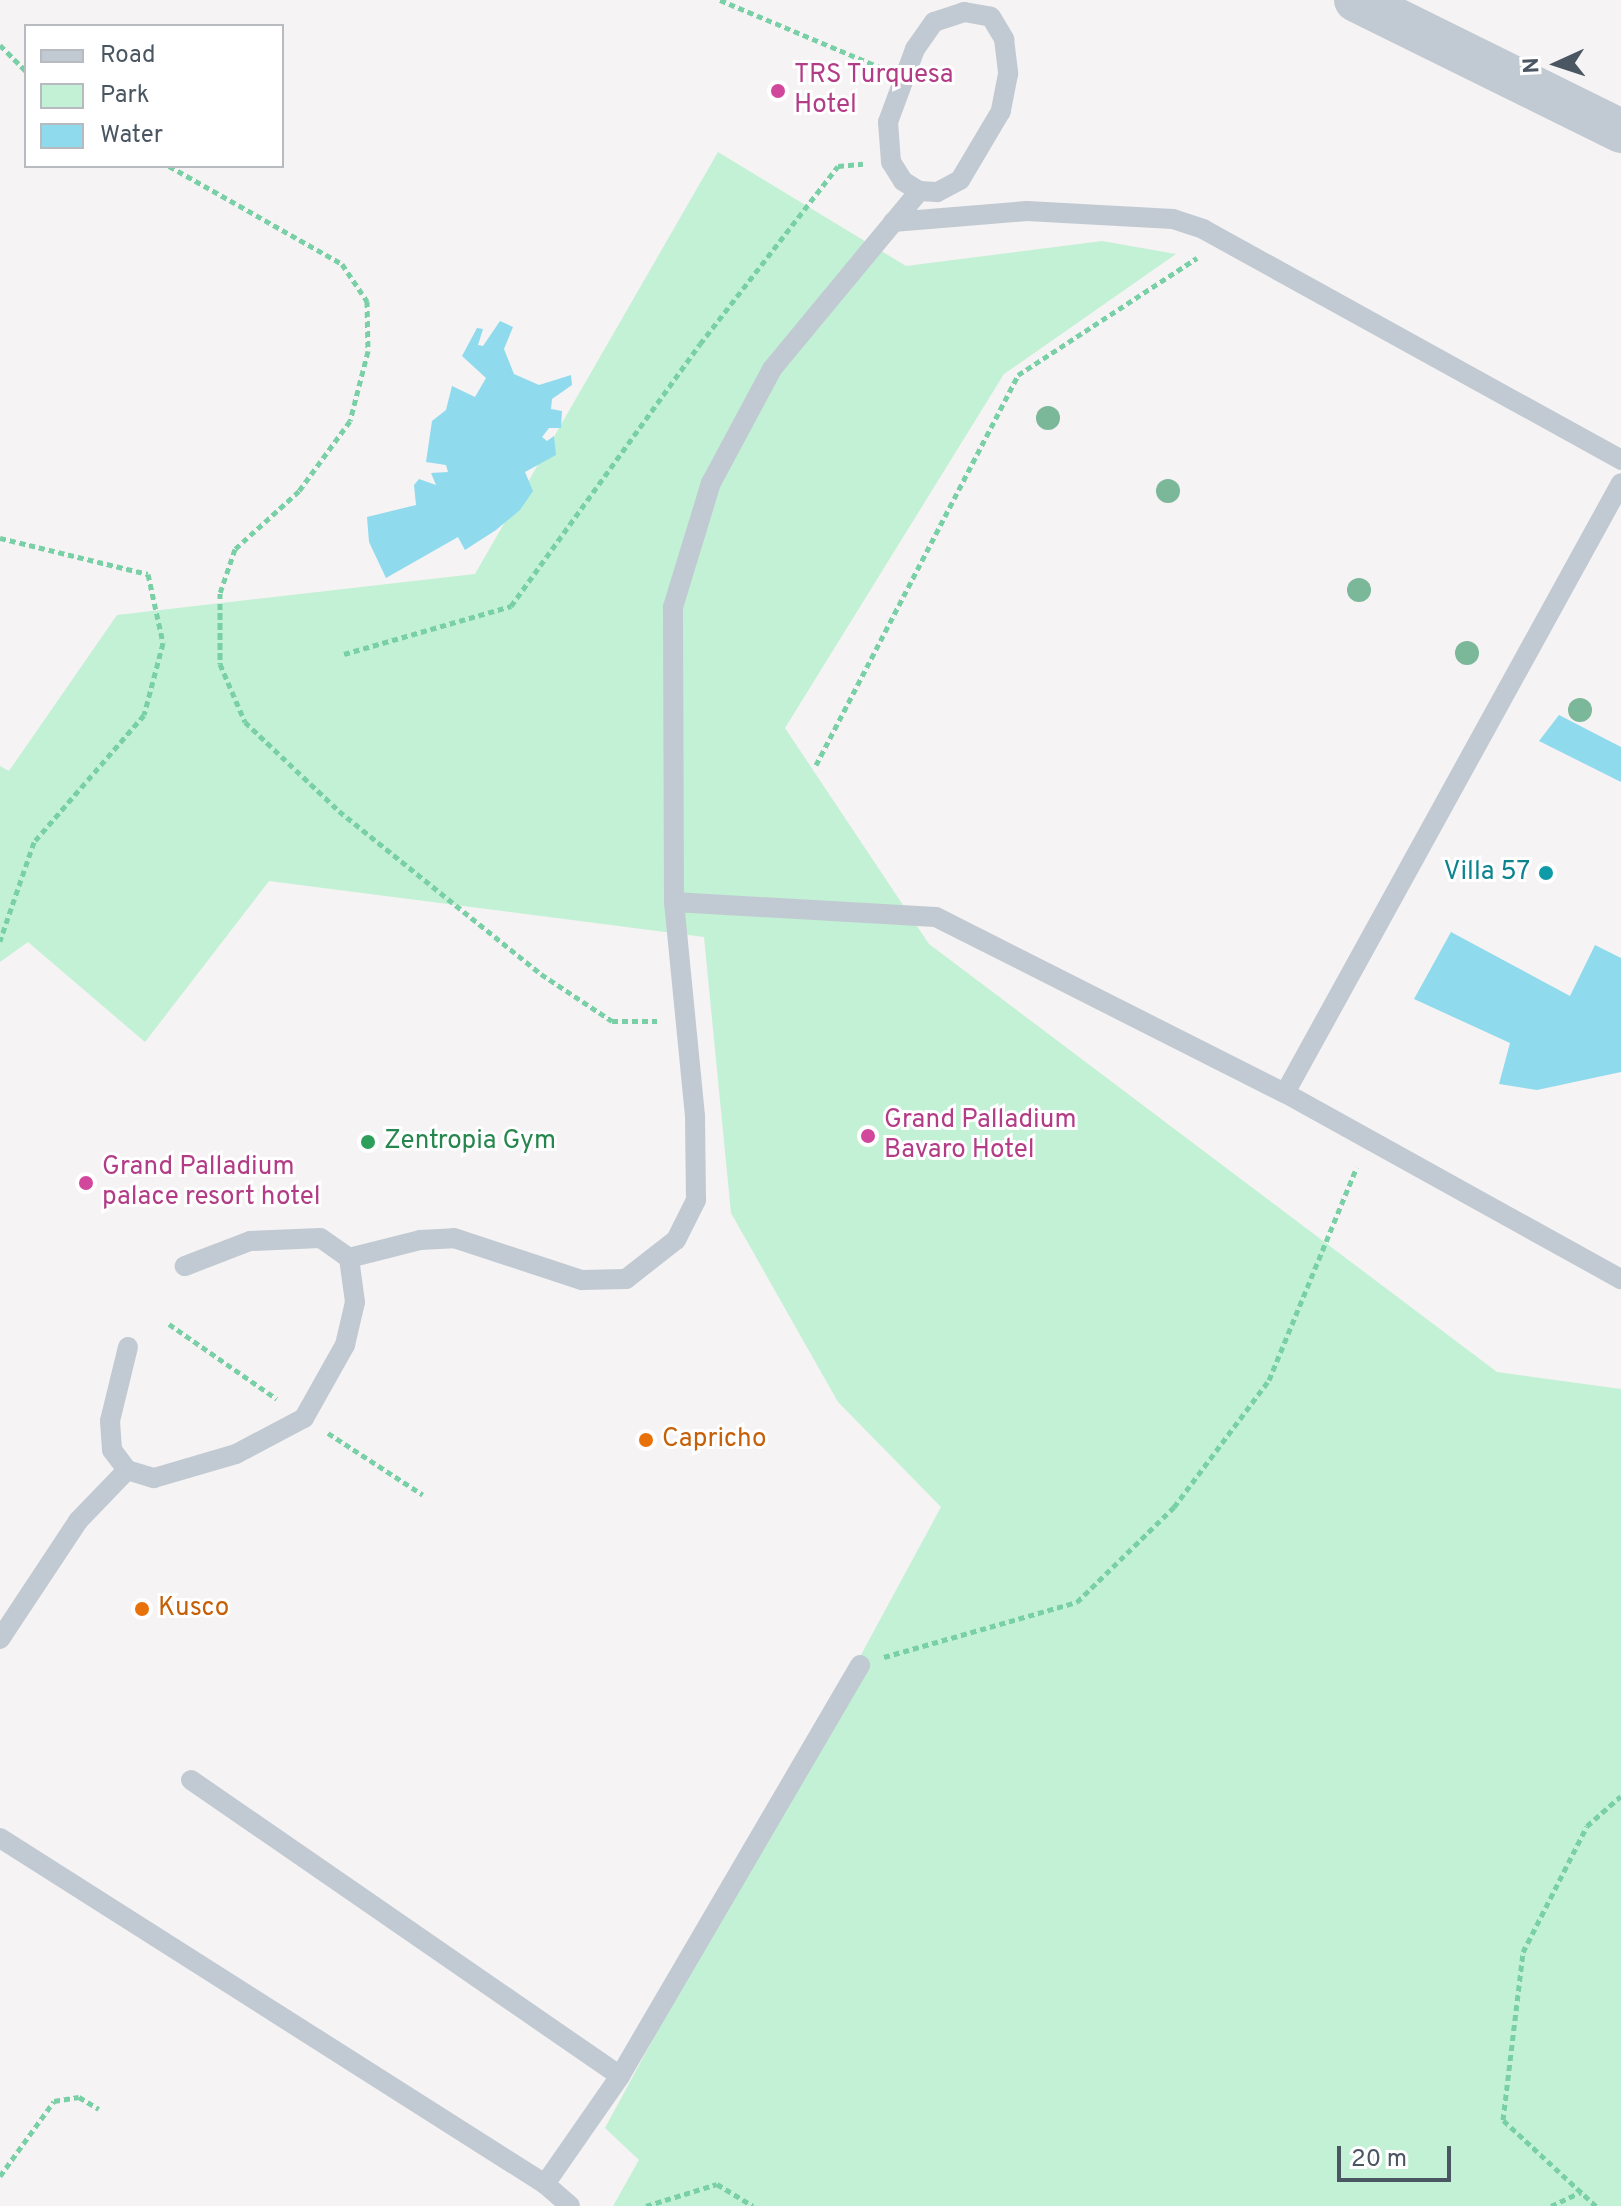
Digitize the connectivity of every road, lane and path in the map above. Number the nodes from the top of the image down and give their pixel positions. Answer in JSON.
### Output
{"nodes":[{"id":1,"x":720,"y":0,"type":"edge"},
{"id":2,"x":1356,"y":0,"type":"edge"},
{"id":3,"x":0,"y":45,"type":"edge"},
{"id":4,"x":24,"y":69,"type":"edge"},
{"id":5,"x":902,"y":76,"type":"junction"},
{"id":6,"x":1621,"y":131,"type":"edge"},
{"id":7,"x":891,"y":162,"type":"junction"},
{"id":8,"x":173,"y":168,"type":"edge"},
{"id":9,"x":919,"y":191,"type":"junction"},
{"id":10,"x":893,"y":222,"type":"junction"},
{"id":11,"x":1198,"y":258,"type":"dead end"},
{"id":12,"x":1621,"y":460,"type":"edge"},
{"id":13,"x":1621,"y":483,"type":"edge"},
{"id":14,"x":0,"y":538,"type":"edge"},
{"id":15,"x":344,"y":654,"type":"dead end"},
{"id":16,"x":816,"y":765,"type":"dead end"},
{"id":17,"x":674,"y":902,"type":"junction"},
{"id":18,"x":0,"y":941,"type":"edge"},
{"id":19,"x":685,"y":1021,"type":"junction"},
{"id":20,"x":1285,"y":1093,"type":"junction"},
{"id":21,"x":1369,"y":1139,"type":"junction"},
{"id":22,"x":349,"y":1258,"type":"junction"},
{"id":23,"x":185,"y":1266,"type":"dead end"},
{"id":24,"x":1621,"y":1279,"type":"edge"},
{"id":25,"x":128,"y":1347,"type":"dead end"},
{"id":26,"x":127,"y":1470,"type":"junction"},
{"id":27,"x":0,"y":1639,"type":"edge"},
{"id":28,"x":860,"y":1665,"type":"joint"},
{"id":29,"x":191,"y":1780,"type":"dead end"},
{"id":30,"x":1621,"y":1796,"type":"edge"},
{"id":31,"x":0,"y":1838,"type":"edge"},
{"id":32,"x":620,"y":2076,"type":"junction"},
{"id":33,"x":99,"y":2109,"type":"dead end"},
{"id":34,"x":0,"y":2176,"type":"edge"},
{"id":35,"x":545,"y":2184,"type":"junction"},
{"id":36,"x":1581,"y":2192,"type":"junction"},
{"id":37,"x":570,"y":2206,"type":"edge"},
{"id":38,"x":646,"y":2206,"type":"edge"},
{"id":39,"x":753,"y":2206,"type":"edge"},
{"id":40,"x":1551,"y":2206,"type":"edge"},
{"id":41,"x":1596,"y":2206,"type":"edge"}],
"edges":[{"from":1,"to":5,"type":"path"},
{"from":2,"to":6,"type":"street"},
{"from":3,"to":4,"type":"path"},
{"from":5,"to":7,"type":"lane"},
{"from":5,"to":9,"type":"lane"},
{"from":7,"to":9,"type":"lane"},
{"from":7,"to":15,"type":"path"},
{"from":8,"to":19,"type":"path"},
{"from":9,"to":10,"type":"lane"},
{"from":10,"to":12,"type":"lane"},
{"from":10,"to":17,"type":"lane"},
{"from":11,"to":16,"type":"path"},
{"from":13,"to":20,"type":"lane"},
{"from":14,"to":18,"type":"path"},
{"from":17,"to":19,"type":"lane"},
{"from":17,"to":20,"type":"lane"},
{"from":19,"to":22,"type":"lane"},
{"from":20,"to":21,"type":"lane"},
{"from":21,"to":24,"type":"lane"},
{"from":21,"to":28,"type":"path"},
{"from":22,"to":23,"type":"lane"},
{"from":22,"to":26,"type":"lane"},
{"from":25,"to":26,"type":"lane"},
{"from":26,"to":27,"type":"lane"},
{"from":28,"to":32,"type":"lane"},
{"from":29,"to":32,"type":"lane"},
{"from":30,"to":36,"type":"path"},
{"from":31,"to":35,"type":"lane"},
{"from":32,"to":35,"type":"lane"},
{"from":33,"to":34,"type":"path"},
{"from":35,"to":37,"type":"lane"},
{"from":36,"to":40,"type":"path"},
{"from":36,"to":41,"type":"path"},
{"from":38,"to":39,"type":"path"}]}
